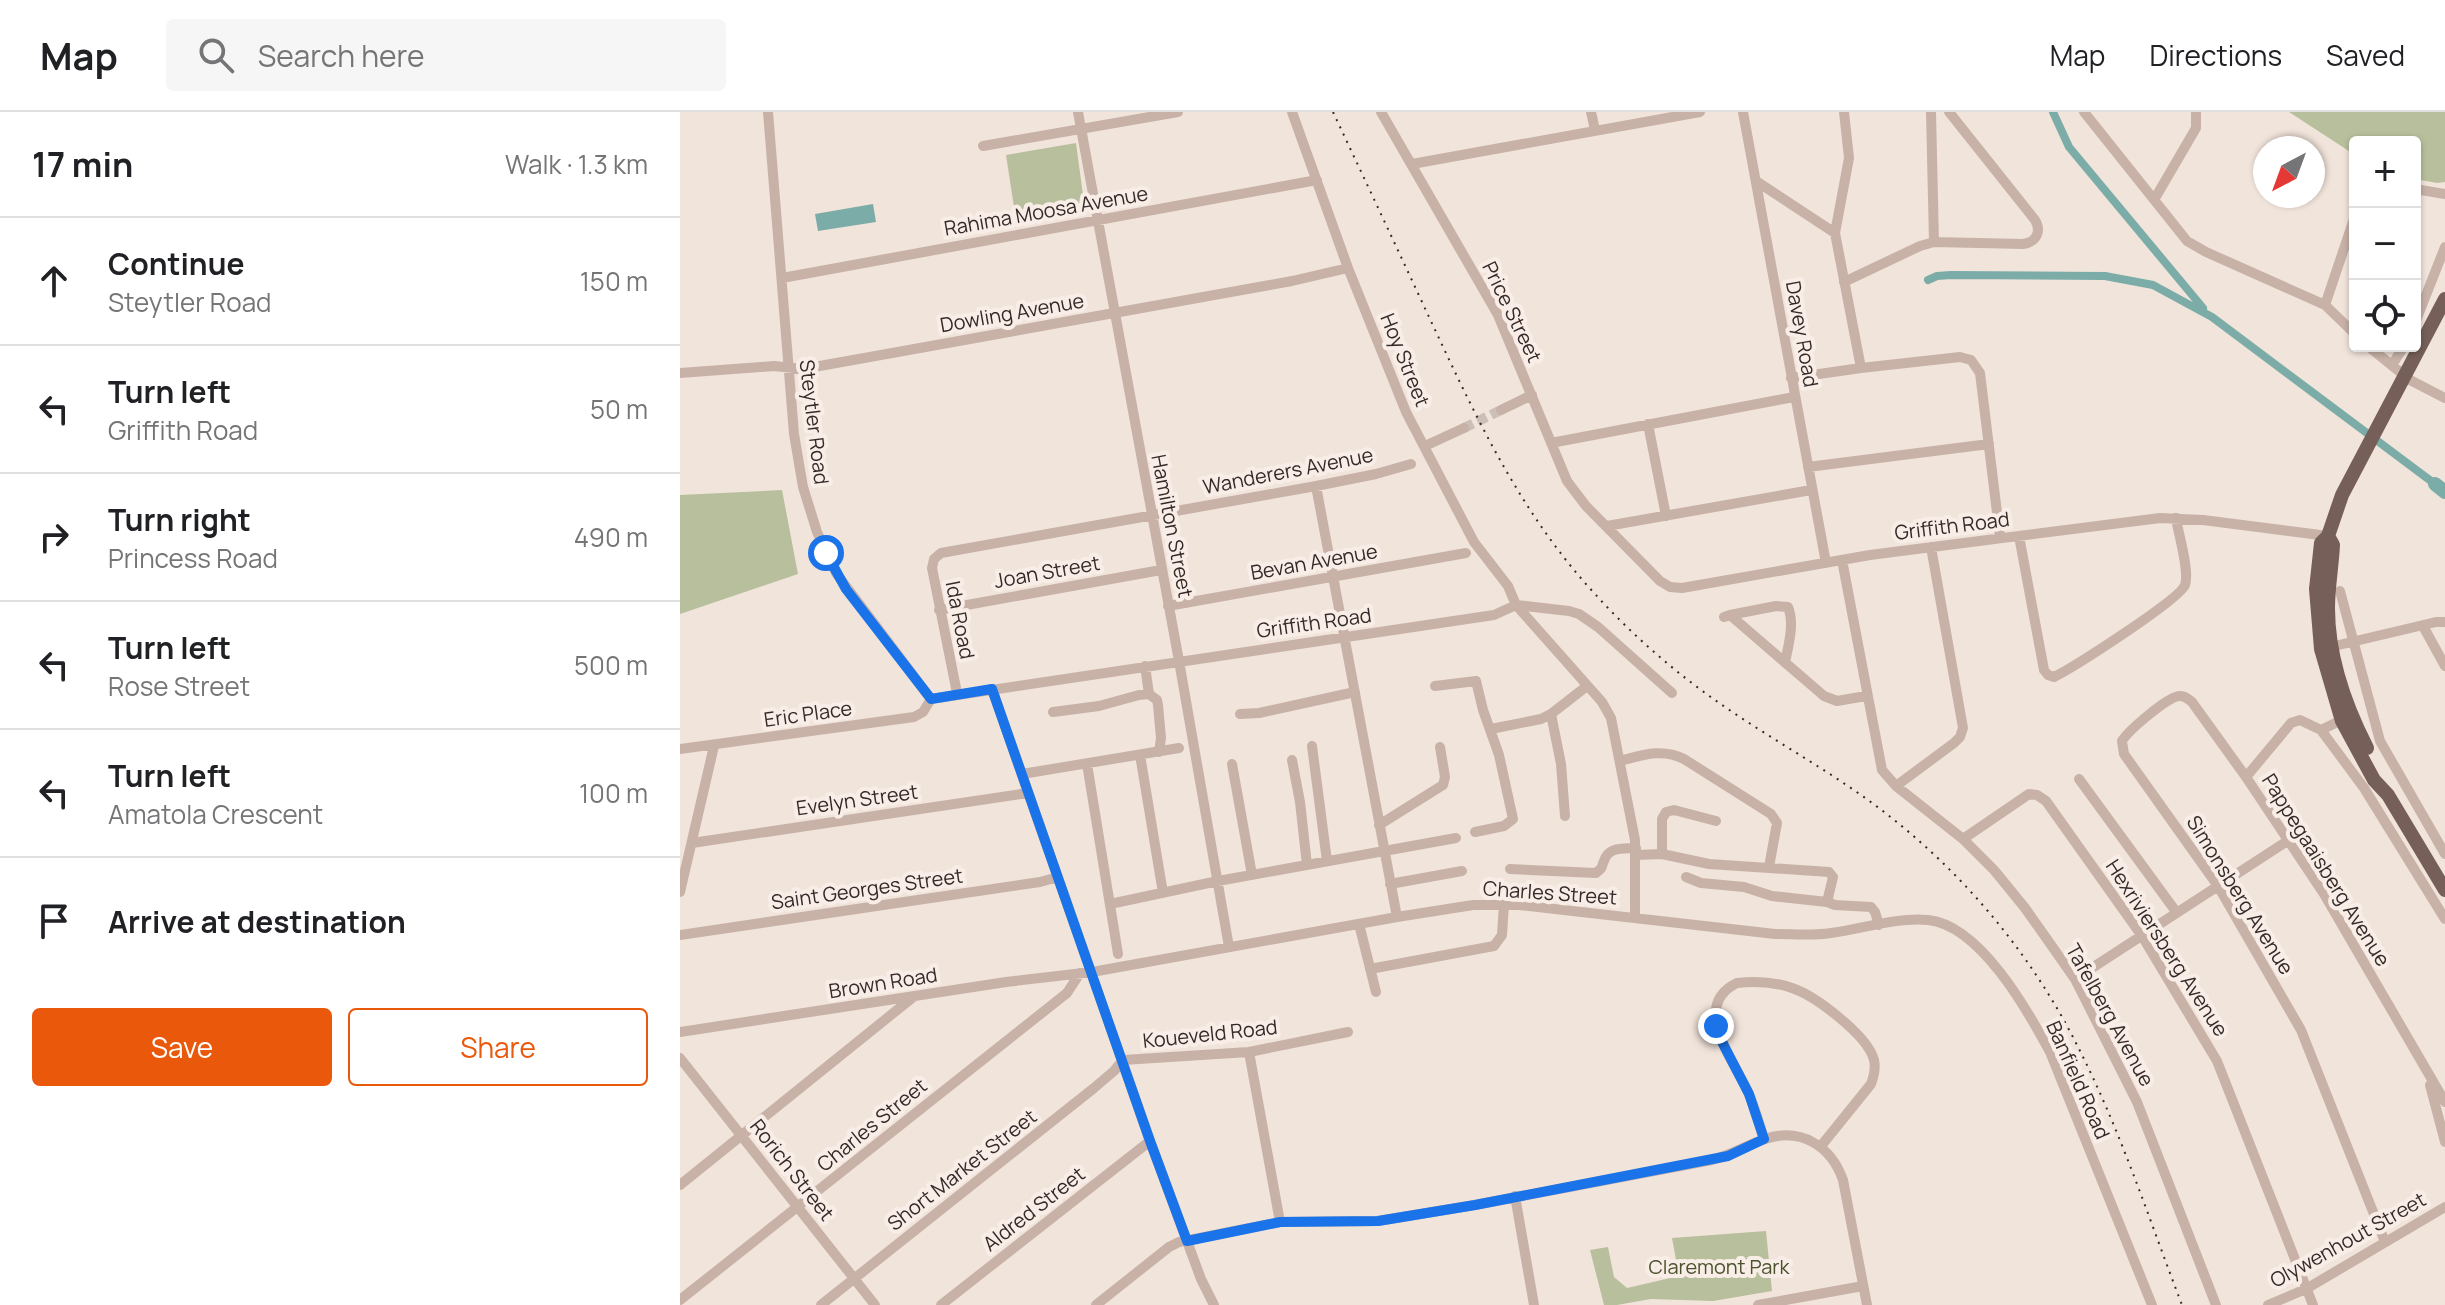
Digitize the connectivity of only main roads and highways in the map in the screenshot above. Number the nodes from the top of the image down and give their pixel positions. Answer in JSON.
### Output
{"nodes":[{"id":1,"x":2445,"y":299,"type":"edge"},
{"id":2,"x":2445,"y":890,"type":"edge"}],
"edges":[{"from":1,"to":2,"type":"main road"}]}
